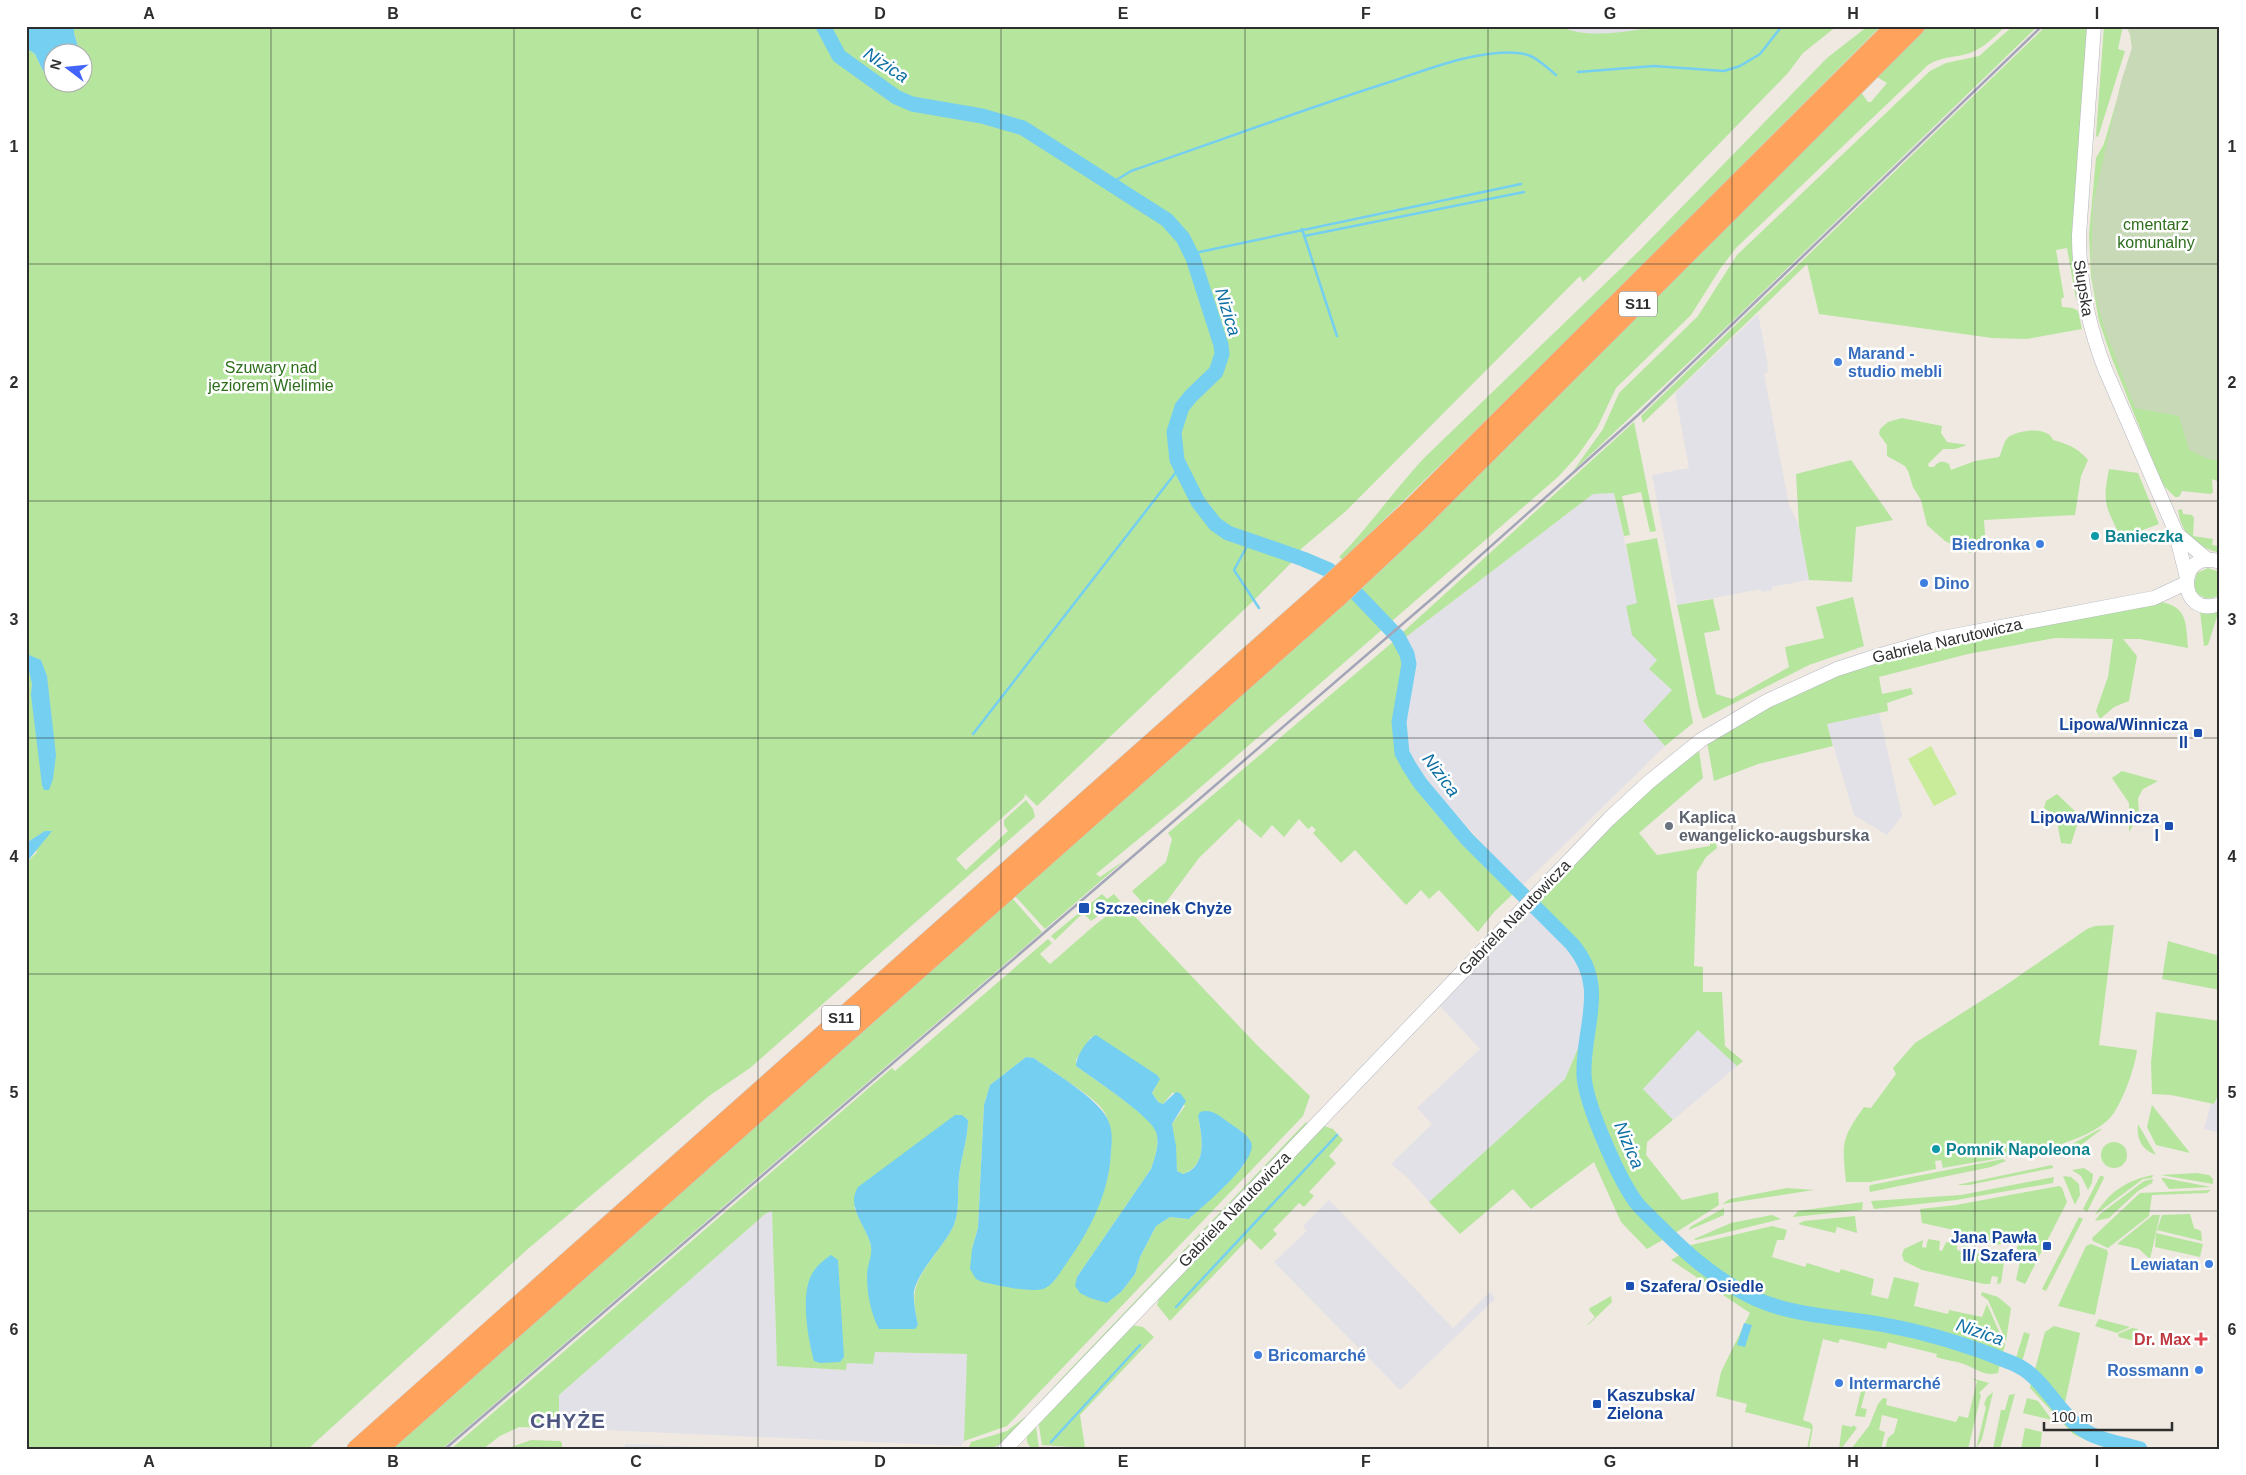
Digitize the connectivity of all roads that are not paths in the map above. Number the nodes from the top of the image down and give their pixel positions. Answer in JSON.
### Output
{"nodes":[{"id":1,"x":1895,"y":26,"type":"edge"},
{"id":2,"x":1916,"y":26,"type":"edge"},
{"id":3,"x":2094,"y":26,"type":"edge"},
{"id":4,"x":2176,"y":533,"type":"junction"},
{"id":5,"x":2214,"y":561,"type":"edge"},
{"id":6,"x":1352,"y":574,"type":"junction"},
{"id":7,"x":2186,"y":580,"type":"junction"},
{"id":8,"x":1332,"y":592,"type":"junction"},
{"id":9,"x":2154,"y":598,"type":"junction"},
{"id":10,"x":2191,"y":598,"type":"junction"},
{"id":11,"x":2220,"y":604,"type":"edge"},
{"id":12,"x":356,"y":1449,"type":"edge"},
{"id":13,"x":380,"y":1449,"type":"edge"},
{"id":14,"x":1005,"y":1449,"type":"edge"}],
"edges":[{"from":1,"to":6,"type":"highway","number":"S11"},
{"from":2,"to":6,"type":"highway","number":"S11"},
{"from":3,"to":4,"type":"main road","name":"Słupska"},
{"from":4,"to":5,"type":"main road","name":"Słupska"},
{"from":4,"to":7,"type":"main road","name":"Słupska"},
{"from":5,"to":7,"type":"main road","name":"Gabriela Narutowicza"},
{"from":6,"to":8,"type":"highway","number":"S11"},
{"from":7,"to":9,"type":"main road","name":"Gabriela Narutowicza"},
{"from":7,"to":10,"type":"main road","name":"Słupska"},
{"from":8,"to":12,"type":"highway","number":"S11"},
{"from":8,"to":13,"type":"highway","number":"S11"},
{"from":9,"to":10,"type":"main road","name":"Gabriela Narutowicza"},
{"from":9,"to":14,"type":"main road","name":"Gabriela Narutowicza"},
{"from":10,"to":11,"type":"main road","name":"Gabriela Narutowicza"}]}
